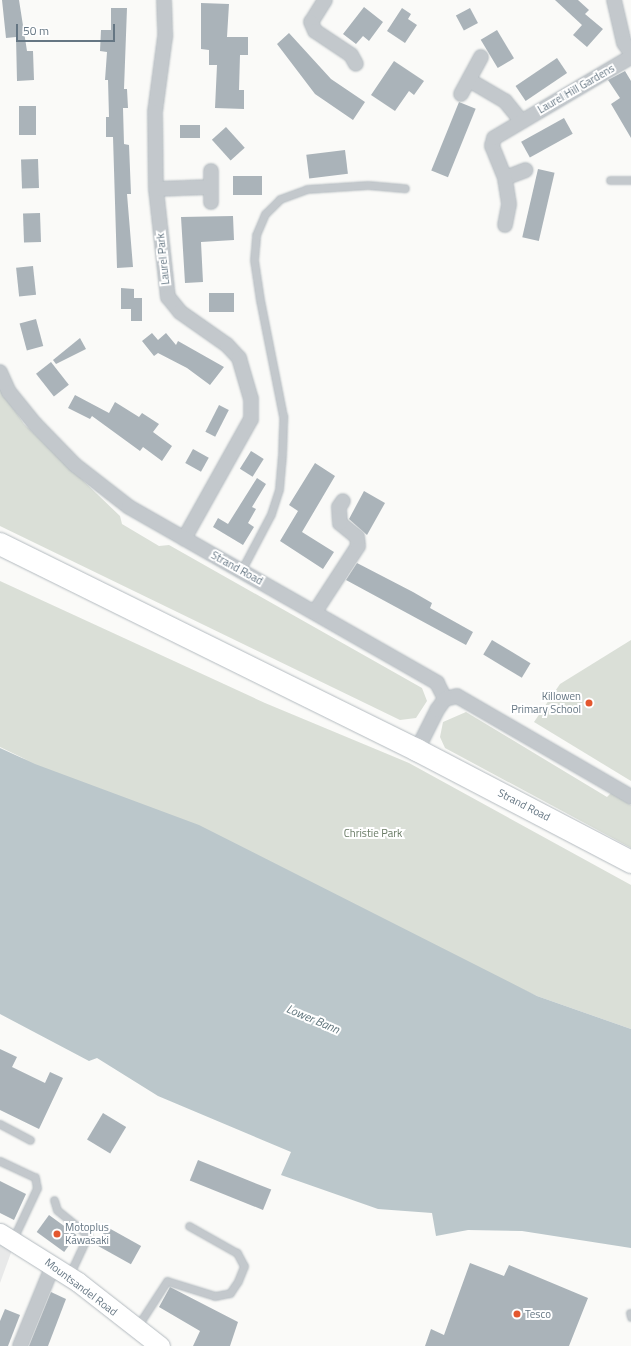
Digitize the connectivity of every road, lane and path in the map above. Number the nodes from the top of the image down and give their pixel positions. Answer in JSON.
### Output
{"nodes":[{"id":1,"x":164,"y":0,"type":"edge"},
{"id":2,"x":325,"y":0,"type":"edge"},
{"id":3,"x":614,"y":0,"type":"edge"},
{"id":4,"x":631,"y":53,"type":"edge"},
{"id":5,"x":481,"y":57,"type":"dead end"},
{"id":6,"x":631,"y":57,"type":"edge"},
{"id":7,"x":356,"y":64,"type":"dead end"},
{"id":8,"x":469,"y":80,"type":"junction"},
{"id":9,"x":461,"y":94,"type":"dead end"},
{"id":10,"x":521,"y":121,"type":"junction"},
{"id":11,"x":526,"y":170,"type":"dead end"},
{"id":12,"x":210,"y":171,"type":"dead end"},
{"id":13,"x":506,"y":178,"type":"junction"},
{"id":14,"x":610,"y":180,"type":"dead end"},
{"id":15,"x":631,"y":180,"type":"edge"},
{"id":16,"x":210,"y":187,"type":"junction"},
{"id":17,"x":405,"y":188,"type":"dead end"},
{"id":18,"x":156,"y":189,"type":"junction"},
{"id":19,"x":211,"y":202,"type":"dead end"},
{"id":20,"x":505,"y":224,"type":"dead end"},
{"id":21,"x":0,"y":372,"type":"edge"},
{"id":22,"x":343,"y":501,"type":"dead end"},
{"id":23,"x":184,"y":539,"type":"junction"},
{"id":24,"x":0,"y":544,"type":"edge"},
{"id":25,"x":242,"y":571,"type":"junction"},
{"id":26,"x":314,"y":612,"type":"junction"},
{"id":27,"x":445,"y":699,"type":"junction"},
{"id":28,"x":417,"y":750,"type":"junction"},
{"id":29,"x":631,"y":797,"type":"edge"},
{"id":30,"x":631,"y":862,"type":"edge"},
{"id":31,"x":0,"y":1124,"type":"edge"},
{"id":32,"x":30,"y":1140,"type":"dead end"},
{"id":33,"x":0,"y":1161,"type":"edge"},
{"id":34,"x":54,"y":1200,"type":"dead end"},
{"id":35,"x":189,"y":1226,"type":"dead end"},
{"id":36,"x":6,"y":1236,"type":"edge"},
{"id":37,"x":53,"y":1265,"type":"junction"},
{"id":38,"x":69,"y":1276,"type":"junction"},
{"id":39,"x":136,"y":1329,"type":"junction"},
{"id":40,"x":20,"y":1346,"type":"edge"},
{"id":41,"x":160,"y":1346,"type":"edge"}],
"edges":[{"from":1,"to":18,"type":"street","name":"Laurel Park"},
{"from":2,"to":7,"type":"street"},
{"from":3,"to":4,"type":"street"},
{"from":5,"to":8,"type":"street"},
{"from":6,"to":10,"type":"street","name":"Laurel Hill Gardens"},
{"from":8,"to":9,"type":"street"},
{"from":8,"to":10,"type":"street"},
{"from":10,"to":13,"type":"street","name":"Laurel Hill Gardens"},
{"from":11,"to":13,"type":"street"},
{"from":12,"to":16,"type":"street"},
{"from":13,"to":20,"type":"street","name":"Laurel Hill Gardens"},
{"from":14,"to":15,"type":"lane"},
{"from":16,"to":18,"type":"street"},
{"from":16,"to":19,"type":"street"},
{"from":17,"to":25,"type":"lane"},
{"from":18,"to":23,"type":"street","name":"Laurel Park"},
{"from":21,"to":23,"type":"street","name":"Strand Road"},
{"from":22,"to":26,"type":"street"},
{"from":23,"to":25,"type":"street","name":"Strand Road"},
{"from":24,"to":28,"type":"main road","name":"Strand Road"},
{"from":25,"to":26,"type":"street","name":"Strand Road"},
{"from":26,"to":27,"type":"street","name":"Strand Road"},
{"from":27,"to":28,"type":"street"},
{"from":27,"to":29,"type":"street"},
{"from":28,"to":30,"type":"main road","name":"Strand Road"},
{"from":31,"to":32,"type":"lane"},
{"from":33,"to":36,"type":"lane"},
{"from":34,"to":38,"type":"lane"},
{"from":35,"to":39,"type":"lane"},
{"from":36,"to":37,"type":"street","name":"Mountsandel Road"},
{"from":37,"to":38,"type":"street","name":"Mountsandel Road"},
{"from":37,"to":40,"type":"street"},
{"from":38,"to":39,"type":"street","name":"Mountsandel Road"},
{"from":39,"to":41,"type":"street","name":"Mountsandel Road"}]}
